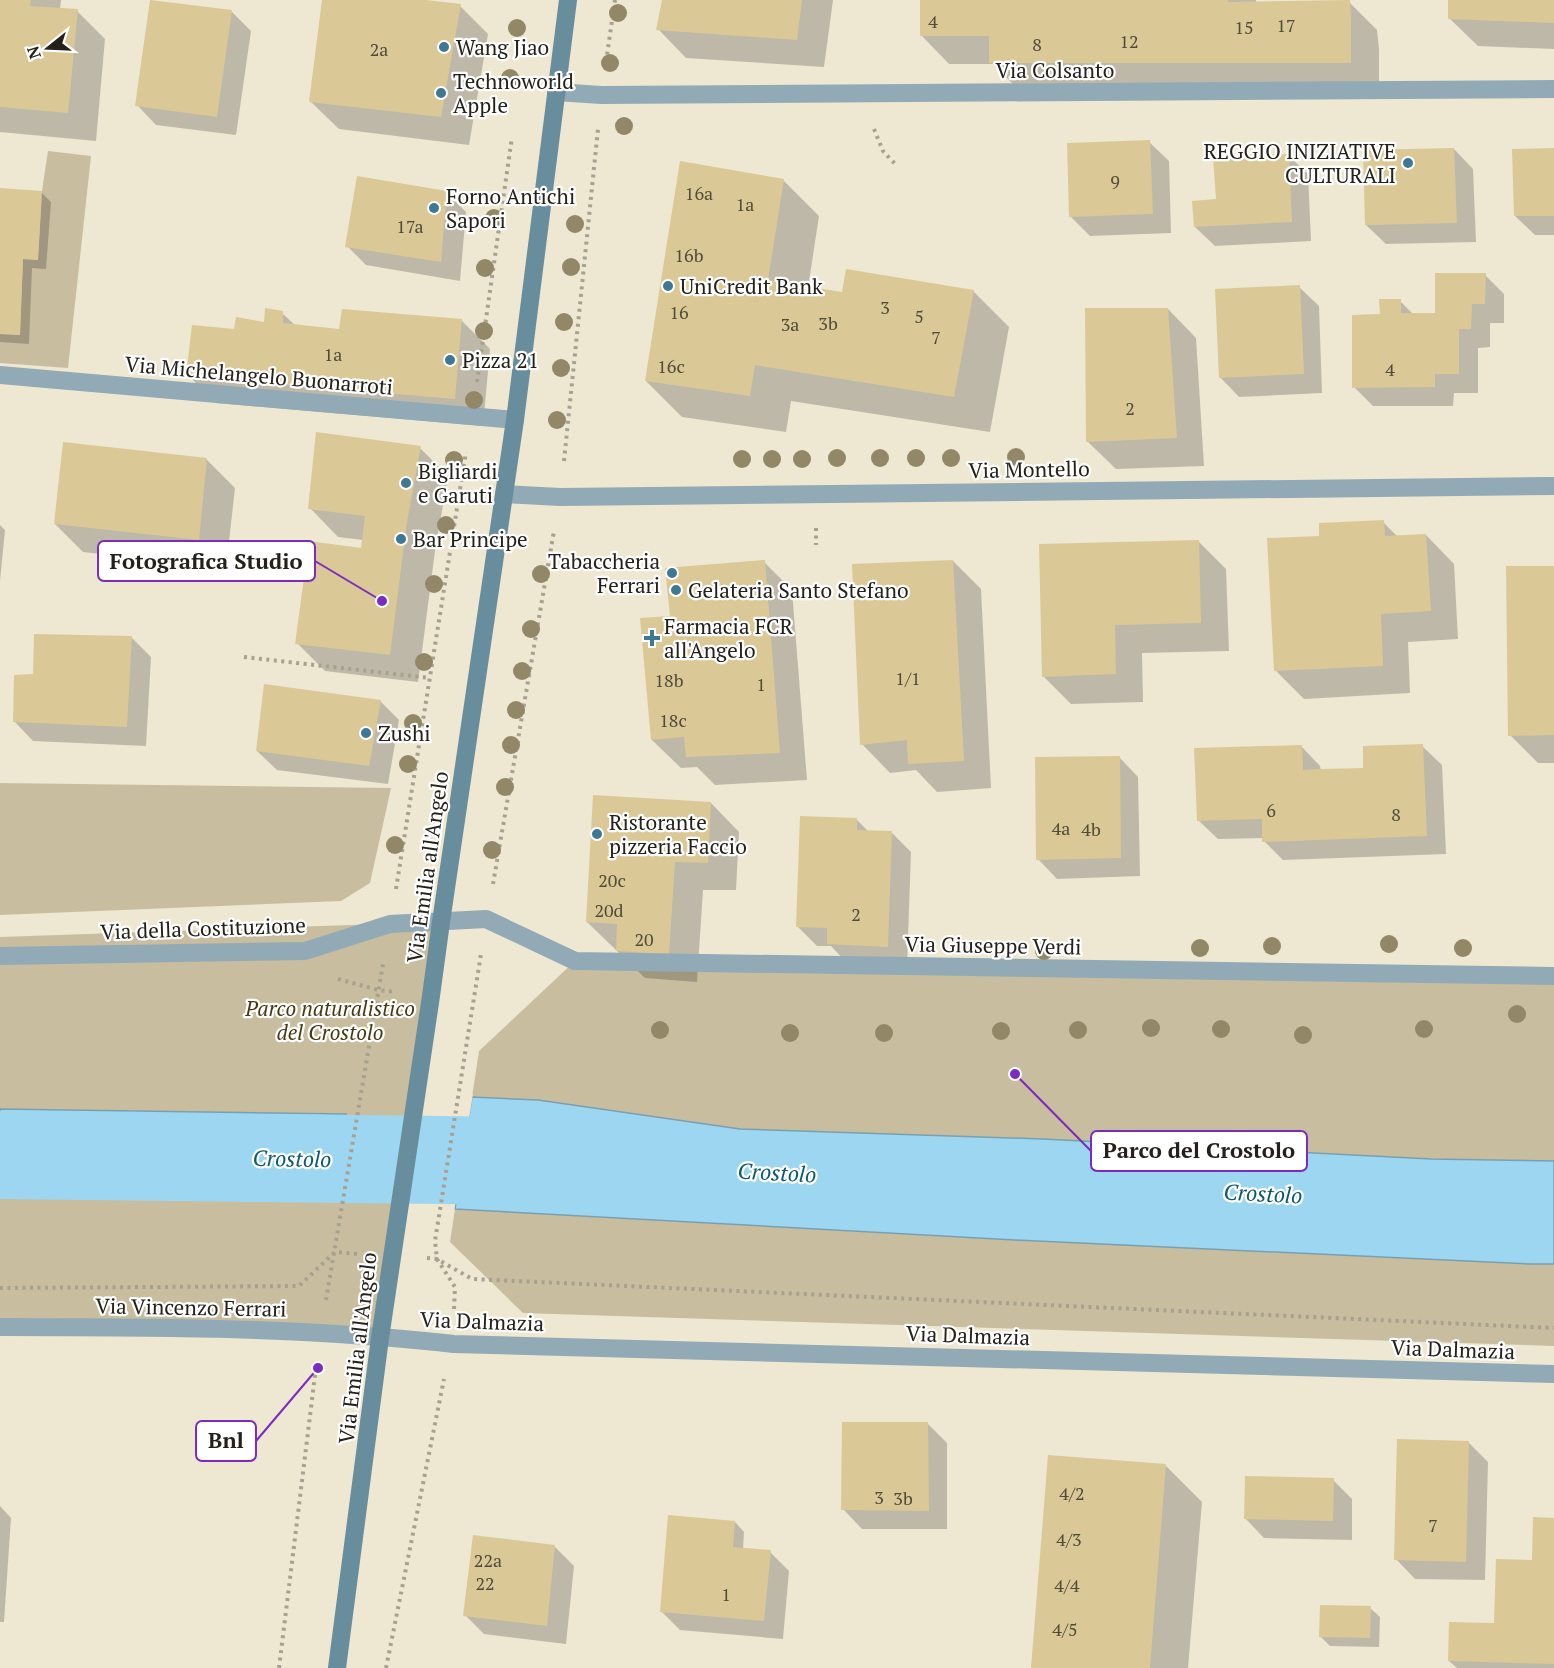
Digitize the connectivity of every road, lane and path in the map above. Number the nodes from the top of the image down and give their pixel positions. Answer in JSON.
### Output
{"nodes":[{"id":1,"x":568,"y":0,"type":"edge"},
{"id":2,"x":1554,"y":89,"type":"edge"},
{"id":3,"x":556,"y":92,"type":"junction"},
{"id":4,"x":872,"y":122,"type":"dead end"},
{"id":5,"x":513,"y":130,"type":"dead end"},
{"id":6,"x":897,"y":166,"type":"dead end"},
{"id":7,"x":0,"y":375,"type":"edge"},
{"id":8,"x":472,"y":416,"type":"junction"},
{"id":9,"x":515,"y":420,"type":"junction"},
{"id":10,"x":1554,"y":486,"type":"edge"},
{"id":11,"x":504,"y":494,"type":"junction"},
{"id":12,"x":244,"y":657,"type":"dead end"},
{"id":13,"x":430,"y":678,"type":"junction"},
{"id":14,"x":441,"y":922,"type":"junction"},
{"id":15,"x":390,"y":924,"type":"junction"},
{"id":16,"x":0,"y":956,"type":"edge"},
{"id":17,"x":1554,"y":976,"type":"edge"},
{"id":18,"x":473,"y":1001,"type":"dead end"},
{"id":19,"x":393,"y":1247,"type":"junction"},
{"id":20,"x":335,"y":1252,"type":"junction"},
{"id":21,"x":437,"y":1259,"type":"junction"},
{"id":22,"x":0,"y":1288,"type":"edge"},
{"id":23,"x":0,"y":1327,"type":"edge"},
{"id":24,"x":1554,"y":1328,"type":"edge"},
{"id":25,"x":320,"y":1333,"type":"junction"},
{"id":26,"x":380,"y":1338,"type":"junction"},
{"id":27,"x":452,"y":1343,"type":"junction"},
{"id":28,"x":1554,"y":1374,"type":"edge"},
{"id":29,"x":279,"y":1668,"type":"edge"},
{"id":30,"x":337,"y":1668,"type":"edge"},
{"id":31,"x":386,"y":1668,"type":"edge"}],
"edges":[{"from":1,"to":3,"type":"main road","name":"Via Emilia all'Angelo"},
{"from":2,"to":3,"type":"street","name":"Via Colsanto"},
{"from":3,"to":9,"type":"main road","name":"Via Emilia all'Angelo"},
{"from":4,"to":6,"type":"path"},
{"from":5,"to":8,"type":"path"},
{"from":7,"to":8,"type":"street","name":"Via Michelangelo Buonarroti"},
{"from":8,"to":9,"type":"street","name":"Via Michelangelo Buonarroti"},
{"from":8,"to":13,"type":"path"},
{"from":9,"to":11,"type":"main road","name":"Via Emilia all'Angelo"},
{"from":10,"to":11,"type":"street","name":"Via Montello"},
{"from":11,"to":14,"type":"main road","name":"Via Emilia all'Angelo"},
{"from":12,"to":13,"type":"path"},
{"from":13,"to":15,"type":"path"},
{"from":14,"to":15,"type":"street","name":"Via della Costituzione"},
{"from":14,"to":17,"type":"street","name":"Via Giuseppe Verdi"},
{"from":14,"to":19,"type":"main road","name":"Via Emilia all'Angelo"},
{"from":15,"to":16,"type":"street","name":"Via della Costituzione"},
{"from":15,"to":20,"type":"path"},
{"from":18,"to":21,"type":"path"},
{"from":19,"to":20,"type":"path"},
{"from":19,"to":21,"type":"path"},
{"from":19,"to":26,"type":"main road","name":"Via Emilia all'Angelo"},
{"from":20,"to":22,"type":"path"},
{"from":20,"to":25,"type":"path"},
{"from":21,"to":24,"type":"path"},
{"from":21,"to":27,"type":"path"},
{"from":23,"to":25,"type":"street","name":"Via Vincenzo Ferrari"},
{"from":25,"to":26,"type":"street","name":"Via Vincenzo Ferrari"},
{"from":25,"to":29,"type":"path"},
{"from":26,"to":27,"type":"street","name":"Via Dalmazia"},
{"from":26,"to":30,"type":"main road","name":"Via Emilia all'Angelo"},
{"from":27,"to":28,"type":"street","name":"Via Dalmazia"},
{"from":27,"to":31,"type":"path"}]}
